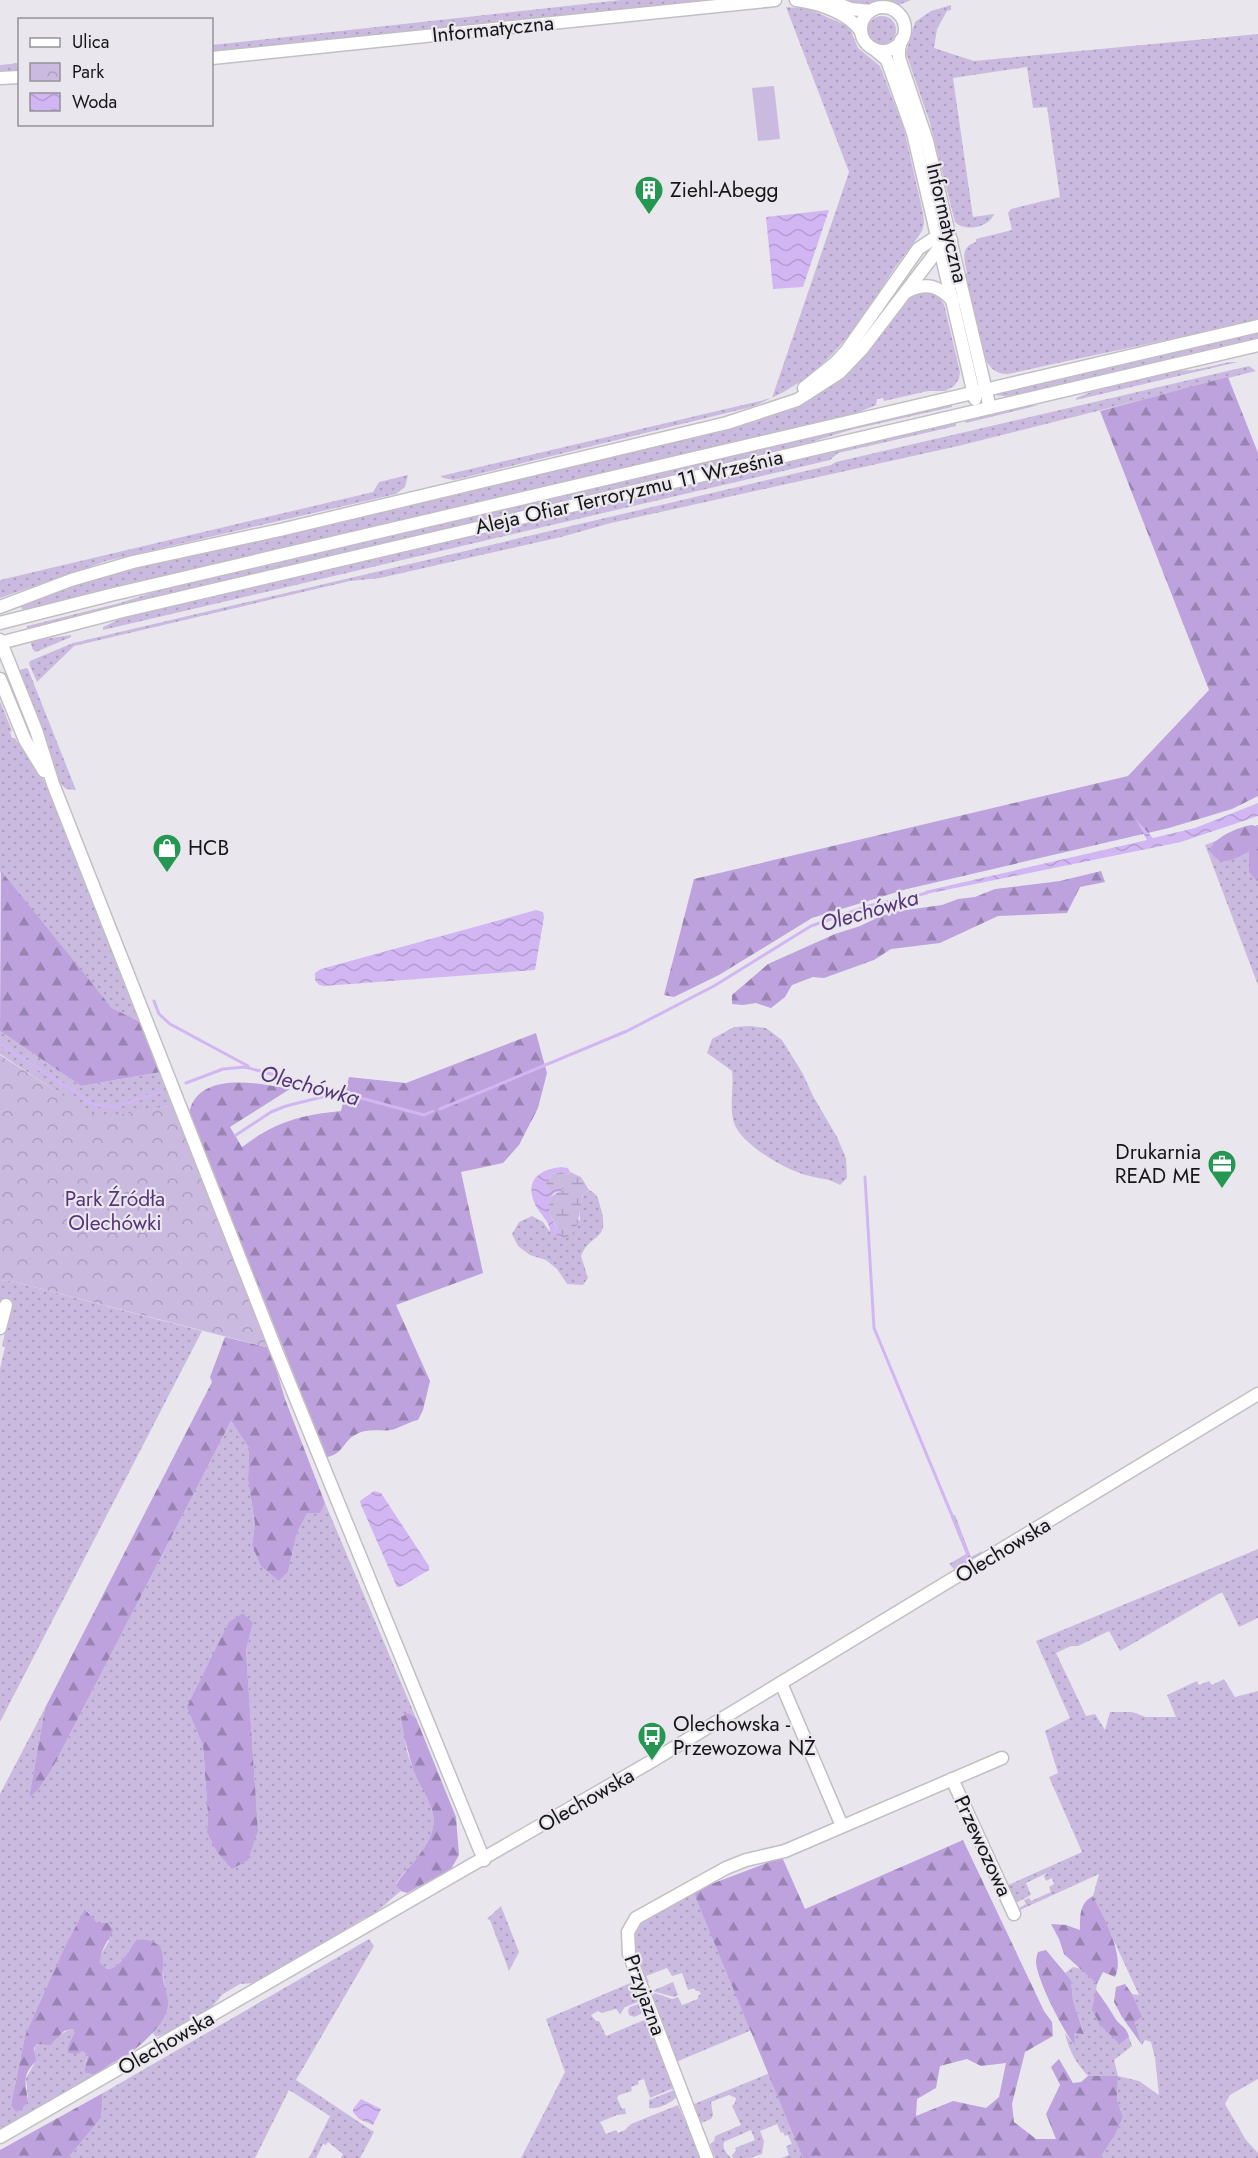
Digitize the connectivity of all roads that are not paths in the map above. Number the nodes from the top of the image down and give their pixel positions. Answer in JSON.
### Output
{"nodes":[{"id":1,"x":775,"y":0,"type":"edge"},
{"id":2,"x":796,"y":0,"type":"edge"},
{"id":3,"x":828,"y":0,"type":"edge"},
{"id":4,"x":870,"y":11,"type":"junction"},
{"id":5,"x":861,"y":31,"type":"junction"},
{"id":6,"x":901,"y":40,"type":"junction"},
{"id":7,"x":874,"y":49,"type":"junction"},
{"id":8,"x":213,"y":58,"type":"edge"},
{"id":9,"x":18,"y":77,"type":"edge"},
{"id":10,"x":0,"y":78,"type":"edge"},
{"id":11,"x":951,"y":240,"type":"junction"},
{"id":12,"x":939,"y":243,"type":"junction"},
{"id":13,"x":907,"y":291,"type":"junction"},
{"id":14,"x":953,"y":302,"type":"junction"},
{"id":15,"x":1258,"y":326,"type":"edge"},
{"id":16,"x":1258,"y":345,"type":"edge"},
{"id":17,"x":980,"y":392,"type":"junction"},
{"id":18,"x":782,"y":405,"type":"junction"},
{"id":19,"x":984,"y":409,"type":"junction"},
{"id":20,"x":0,"y":607,"type":"edge"},
{"id":21,"x":0,"y":623,"type":"edge"},
{"id":22,"x":0,"y":642,"type":"edge"},
{"id":23,"x":0,"y":679,"type":"edge"},
{"id":24,"x":53,"y":784,"type":"junction"},
{"id":25,"x":6,"y":1305,"type":"dead end"},
{"id":26,"x":0,"y":1328,"type":"edge"},
{"id":27,"x":1258,"y":1394,"type":"edge"},
{"id":28,"x":781,"y":1683,"type":"junction"},
{"id":29,"x":1002,"y":1758,"type":"dead end"},
{"id":30,"x":952,"y":1779,"type":"junction"},
{"id":31,"x":842,"y":1826,"type":"junction"},
{"id":32,"x":785,"y":1851,"type":"joint"},
{"id":33,"x":484,"y":1860,"type":"junction"},
{"id":34,"x":1014,"y":1914,"type":"dead end"},
{"id":35,"x":0,"y":2137,"type":"edge"},
{"id":36,"x":707,"y":2158,"type":"edge"}],
"edges":[{"from":1,"to":8,"type":"street","name":"Informatyczna"},
{"from":2,"to":5,"type":"street"},
{"from":3,"to":4,"type":"street"},
{"from":4,"to":5,"type":"street"},
{"from":4,"to":6,"type":"street"},
{"from":5,"to":7,"type":"street"},
{"from":6,"to":7,"type":"street"},
{"from":6,"to":11,"type":"street","name":"Informatyczna"},
{"from":7,"to":12,"type":"street","name":"Informatyczna"},
{"from":9,"to":10,"type":"street"},
{"from":11,"to":12,"type":"street"},
{"from":11,"to":17,"type":"street","name":"Informatyczna"},
{"from":12,"to":13,"type":"street"},
{"from":12,"to":14,"type":"street","name":"Informatyczna"},
{"from":12,"to":18,"type":"street"},
{"from":13,"to":14,"type":"street"},
{"from":13,"to":18,"type":"street"},
{"from":14,"to":17,"type":"street","name":"Informatyczna"},
{"from":15,"to":17,"type":"street","name":"Aleja Ofiar Terroryzmu 11 Września"},
{"from":16,"to":19,"type":"street","name":"Aleja Ofiar Terroryzmu 11 Września"},
{"from":17,"to":19,"type":"street","name":"Informatyczna"},
{"from":17,"to":21,"type":"street","name":"Aleja Ofiar Terroryzmu 11 Września"},
{"from":18,"to":20,"type":"street"},
{"from":19,"to":22,"type":"street","name":"Aleja Ofiar Terroryzmu 11 Września"},
{"from":22,"to":24,"type":"street"},
{"from":23,"to":24,"type":"street"},
{"from":24,"to":33,"type":"street"},
{"from":25,"to":26,"type":"street"},
{"from":27,"to":28,"type":"street","name":"Olechowska"},
{"from":28,"to":31,"type":"street"},
{"from":28,"to":33,"type":"street","name":"Olechowska"},
{"from":29,"to":30,"type":"street","name":"Przewozowa"},
{"from":30,"to":31,"type":"street","name":"Przewozowa"},
{"from":30,"to":34,"type":"street","name":"Przewozowa"},
{"from":31,"to":32,"type":"street","name":"Przewozowa"},
{"from":32,"to":36,"type":"street","name":"Przyjazna"},
{"from":33,"to":35,"type":"street","name":"Olechowska"}]}
